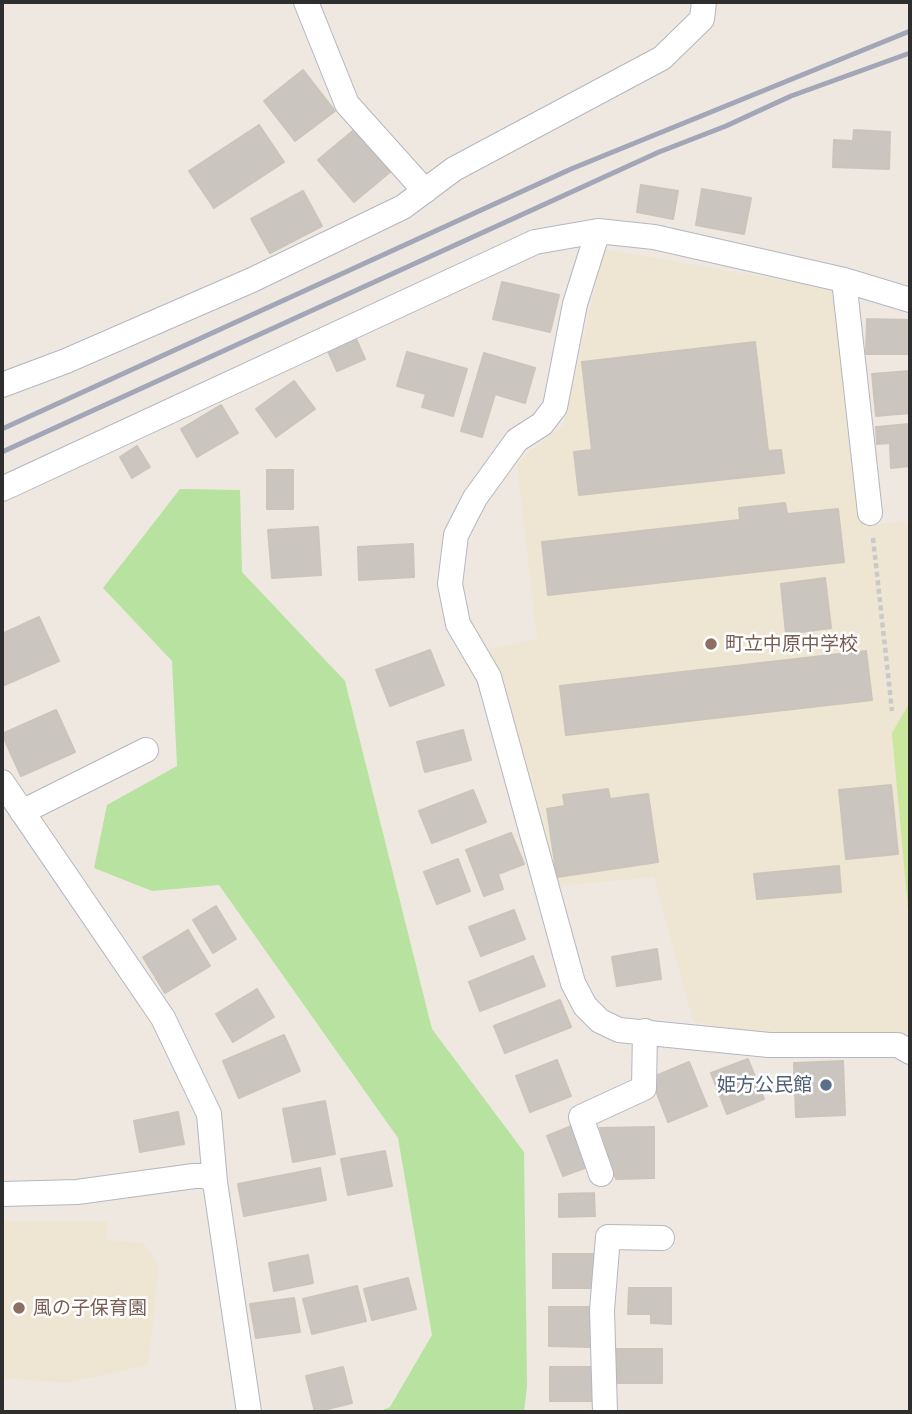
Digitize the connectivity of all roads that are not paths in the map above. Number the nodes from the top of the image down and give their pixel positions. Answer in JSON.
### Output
{"nodes":[{"id":1,"x":306,"y":2,"type":"edge"},
{"id":2,"x":704,"y":2,"type":"edge"},
{"id":3,"x":425,"y":191,"type":"junction"},
{"id":4,"x":598,"y":231,"type":"junction"},
{"id":5,"x":844,"y":280,"type":"junction"},
{"id":6,"x":910,"y":300,"type":"edge"},
{"id":7,"x":2,"y":385,"type":"edge"},
{"id":8,"x":2,"y":489,"type":"edge"},
{"id":9,"x":870,"y":513,"type":"road end"},
{"id":10,"x":146,"y":750,"type":"dead end"},
{"id":11,"x":2,"y":782,"type":"edge"},
{"id":12,"x":22,"y":812,"type":"junction"},
{"id":13,"x":645,"y":1031,"type":"junction"},
{"id":14,"x":910,"y":1052,"type":"edge"},
{"id":15,"x":601,"y":1174,"type":"dead end"},
{"id":16,"x":215,"y":1182,"type":"junction"},
{"id":17,"x":2,"y":1194,"type":"edge"},
{"id":18,"x":662,"y":1238,"type":"dead end"},
{"id":19,"x":249,"y":1412,"type":"edge"},
{"id":20,"x":605,"y":1412,"type":"edge"}],
"edges":[{"from":1,"to":3,"type":"street"},
{"from":2,"to":3,"type":"street"},
{"from":3,"to":7,"type":"street"},
{"from":4,"to":5,"type":"street"},
{"from":4,"to":8,"type":"street"},
{"from":4,"to":13,"type":"street"},
{"from":5,"to":6,"type":"street"},
{"from":5,"to":9,"type":"street"},
{"from":10,"to":12,"type":"street"},
{"from":11,"to":12,"type":"street"},
{"from":12,"to":16,"type":"street"},
{"from":13,"to":14,"type":"street"},
{"from":13,"to":15,"type":"street"},
{"from":16,"to":17,"type":"street"},
{"from":16,"to":19,"type":"street"},
{"from":18,"to":20,"type":"street"}]}
